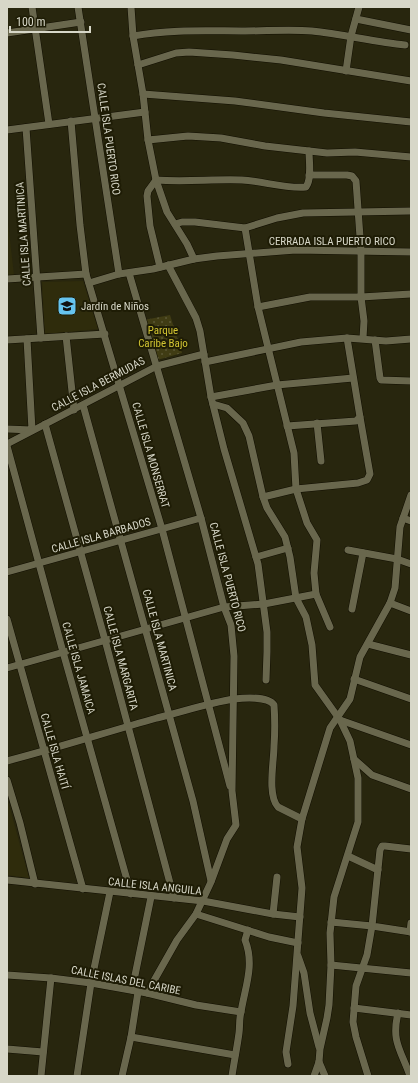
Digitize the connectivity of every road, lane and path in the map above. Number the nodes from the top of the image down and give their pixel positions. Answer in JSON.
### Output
{"nodes":[{"id":1,"x":32,"y":7,"type":"edge"},
{"id":2,"x":78,"y":7,"type":"edge"},
{"id":3,"x":131,"y":7,"type":"edge"},
{"id":4,"x":359,"y":7,"type":"edge"},
{"id":5,"x":356,"y":19,"type":"junction"},
{"id":6,"x":81,"y":22,"type":"junction"},
{"id":7,"x":35,"y":29,"type":"junction"},
{"id":8,"x":411,"y":30,"type":"edge"},
{"id":9,"x":7,"y":33,"type":"edge"},
{"id":10,"x":133,"y":36,"type":"junction"},
{"id":11,"x":351,"y":36,"type":"junction"},
{"id":12,"x":405,"y":45,"type":"dead end"},
{"id":13,"x":138,"y":65,"type":"junction"},
{"id":14,"x":346,"y":71,"type":"junction"},
{"id":15,"x":411,"y":81,"type":"edge"},
{"id":16,"x":143,"y":94,"type":"junction"},
{"id":17,"x":145,"y":112,"type":"junction"},
{"id":18,"x":94,"y":118,"type":"junction"},
{"id":19,"x":71,"y":121,"type":"junction"},
{"id":20,"x":411,"y":122,"type":"edge"},
{"id":21,"x":49,"y":124,"type":"junction"},
{"id":22,"x":26,"y":128,"type":"junction"},
{"id":23,"x":7,"y":130,"type":"edge"},
{"id":24,"x":148,"y":140,"type":"junction"},
{"id":25,"x":309,"y":151,"type":"junction"},
{"id":26,"x":411,"y":157,"type":"edge"},
{"id":27,"x":309,"y":176,"type":"junction"},
{"id":28,"x":156,"y":180,"type":"junction"},
{"id":29,"x":411,"y":211,"type":"edge"},
{"id":30,"x":359,"y":213,"type":"junction"},
{"id":31,"x":175,"y":224,"type":"junction"},
{"id":32,"x":245,"y":228,"type":"junction"},
{"id":33,"x":361,"y":251,"type":"junction"},
{"id":34,"x":411,"y":252,"type":"edge"},
{"id":35,"x":250,"y":254,"type":"junction"},
{"id":36,"x":194,"y":259,"type":"junction"},
{"id":37,"x":168,"y":265,"type":"junction"},
{"id":38,"x":160,"y":267,"type":"junction"},
{"id":39,"x":129,"y":273,"type":"junction"},
{"id":40,"x":86,"y":274,"type":"junction"},
{"id":41,"x":119,"y":274,"type":"junction"},
{"id":42,"x":38,"y":278,"type":"junction"},
{"id":43,"x":7,"y":279,"type":"edge"},
{"id":44,"x":89,"y":283,"type":"junction"},
{"id":45,"x":411,"y":294,"type":"edge"},
{"id":46,"x":361,"y":297,"type":"junction"},
{"id":47,"x":258,"y":307,"type":"junction"},
{"id":48,"x":105,"y":334,"type":"junction"},
{"id":49,"x":66,"y":336,"type":"junction"},
{"id":50,"x":41,"y":338,"type":"junction"},
{"id":51,"x":348,"y":338,"type":"junction"},
{"id":52,"x":363,"y":338,"type":"junction"},
{"id":53,"x":27,"y":339,"type":"junction"},
{"id":54,"x":411,"y":339,"type":"edge"},
{"id":55,"x":7,"y":340,"type":"edge"},
{"id":56,"x":375,"y":340,"type":"junction"},
{"id":57,"x":268,"y":348,"type":"junction"},
{"id":58,"x":204,"y":358,"type":"junction"},
{"id":59,"x":157,"y":366,"type":"junction"},
{"id":60,"x":353,"y":378,"type":"junction"},
{"id":61,"x":411,"y":380,"type":"edge"},
{"id":62,"x":277,"y":384,"type":"junction"},
{"id":63,"x":120,"y":386,"type":"junction"},
{"id":64,"x":212,"y":400,"type":"junction"},
{"id":65,"x":83,"y":405,"type":"junction"},
{"id":66,"x":74,"y":410,"type":"junction"},
{"id":67,"x":360,"y":417,"type":"junction"},
{"id":68,"x":317,"y":423,"type":"junction"},
{"id":69,"x":45,"y":424,"type":"junction"},
{"id":70,"x":287,"y":426,"type":"junction"},
{"id":71,"x":7,"y":429,"type":"edge"},
{"id":72,"x":32,"y":430,"type":"junction"},
{"id":73,"x":7,"y":445,"type":"edge"},
{"id":74,"x":321,"y":461,"type":"dead end"},
{"id":75,"x":296,"y":489,"type":"junction"},
{"id":76,"x":411,"y":495,"type":"edge"},
{"id":77,"x":263,"y":496,"type":"junction"},
{"id":78,"x":201,"y":518,"type":"junction"},
{"id":79,"x":403,"y":518,"type":"junction"},
{"id":80,"x":411,"y":521,"type":"edge"},
{"id":81,"x":162,"y":529,"type":"junction"},
{"id":82,"x":121,"y":540,"type":"junction"},
{"id":83,"x":288,"y":548,"type":"junction"},
{"id":84,"x":348,"y":550,"type":"dead end"},
{"id":85,"x":81,"y":552,"type":"junction"},
{"id":86,"x":363,"y":553,"type":"junction"},
{"id":87,"x":256,"y":557,"type":"junction"},
{"id":88,"x":397,"y":559,"type":"junction"},
{"id":89,"x":39,"y":563,"type":"junction"},
{"id":90,"x":411,"y":564,"type":"edge"},
{"id":91,"x":7,"y":572,"type":"edge"},
{"id":92,"x":316,"y":594,"type":"junction"},
{"id":93,"x":296,"y":598,"type":"junction"},
{"id":94,"x":390,"y":603,"type":"junction"},
{"id":95,"x":264,"y":604,"type":"junction"},
{"id":96,"x":224,"y":607,"type":"junction"},
{"id":97,"x":352,"y":609,"type":"dead end"},
{"id":98,"x":411,"y":611,"type":"edge"},
{"id":99,"x":186,"y":618,"type":"junction"},
{"id":100,"x":7,"y":619,"type":"edge"},
{"id":101,"x":330,"y":627,"type":"dead end"},
{"id":102,"x":146,"y":629,"type":"junction"},
{"id":103,"x":105,"y":640,"type":"junction"},
{"id":104,"x":368,"y":644,"type":"junction"},
{"id":105,"x":63,"y":652,"type":"junction"},
{"id":106,"x":411,"y":655,"type":"edge"},
{"id":107,"x":20,"y":664,"type":"junction"},
{"id":108,"x":7,"y":668,"type":"edge"},
{"id":109,"x":354,"y":679,"type":"junction"},
{"id":110,"x":266,"y":680,"type":"dead end"},
{"id":111,"x":234,"y":699,"type":"junction"},
{"id":112,"x":411,"y":699,"type":"edge"},
{"id":113,"x":209,"y":705,"type":"junction"},
{"id":114,"x":169,"y":715,"type":"junction"},
{"id":115,"x":339,"y":719,"type":"junction"},
{"id":116,"x":128,"y":726,"type":"junction"},
{"id":117,"x":88,"y":739,"type":"junction"},
{"id":118,"x":411,"y":746,"type":"edge"},
{"id":119,"x":44,"y":751,"type":"junction"},
{"id":120,"x":354,"y":759,"type":"junction"},
{"id":121,"x":7,"y":760,"type":"edge"},
{"id":122,"x":7,"y":780,"type":"edge"},
{"id":123,"x":411,"y":789,"type":"edge"},
{"id":124,"x":232,"y":791,"type":"junction"},
{"id":125,"x":302,"y":819,"type":"junction"},
{"id":126,"x":411,"y":849,"type":"edge"},
{"id":127,"x":348,"y":856,"type":"junction"},
{"id":128,"x":378,"y":870,"type":"junction"},
{"id":129,"x":277,"y":877,"type":"dead end"},
{"id":130,"x":7,"y":880,"type":"edge"},
{"id":131,"x":211,"y":882,"type":"junction"},
{"id":132,"x":35,"y":884,"type":"junction"},
{"id":133,"x":83,"y":889,"type":"junction"},
{"id":134,"x":110,"y":892,"type":"junction"},
{"id":135,"x":131,"y":894,"type":"junction"},
{"id":136,"x":152,"y":896,"type":"junction"},
{"id":137,"x":174,"y":898,"type":"junction"},
{"id":138,"x":202,"y":901,"type":"junction"},
{"id":139,"x":196,"y":914,"type":"junction"},
{"id":140,"x":273,"y":914,"type":"junction"},
{"id":141,"x":300,"y":917,"type":"junction"},
{"id":142,"x":331,"y":922,"type":"junction"},
{"id":143,"x":411,"y":923,"type":"edge"},
{"id":144,"x":372,"y":926,"type":"junction"},
{"id":145,"x":248,"y":930,"type":"junction"},
{"id":146,"x":410,"y":932,"type":"edge"},
{"id":147,"x":298,"y":943,"type":"junction"},
{"id":148,"x":297,"y":955,"type":"junction"},
{"id":149,"x":331,"y":965,"type":"junction"},
{"id":150,"x":362,"y":968,"type":"junction"},
{"id":151,"x":411,"y":974,"type":"edge"},
{"id":152,"x":7,"y":975,"type":"edge"},
{"id":153,"x":51,"y":978,"type":"junction"},
{"id":154,"x":7,"y":981,"type":"edge"},
{"id":155,"x":91,"y":984,"type":"junction"},
{"id":156,"x":135,"y":991,"type":"junction"},
{"id":157,"x":147,"y":993,"type":"junction"},
{"id":158,"x":354,"y":1008,"type":"junction"},
{"id":159,"x":240,"y":1012,"type":"junction"},
{"id":160,"x":398,"y":1013,"type":"junction"},
{"id":161,"x":411,"y":1015,"type":"edge"},
{"id":162,"x":131,"y":1037,"type":"junction"},
{"id":163,"x":7,"y":1049,"type":"edge"},
{"id":164,"x":320,"y":1049,"type":"junction"},
{"id":165,"x":43,"y":1052,"type":"junction"},
{"id":166,"x":235,"y":1055,"type":"junction"},
{"id":167,"x":319,"y":1062,"type":"junction"},
{"id":168,"x":288,"y":1064,"type":"dead end"},
{"id":169,"x":40,"y":1076,"type":"edge"},
{"id":170,"x":78,"y":1076,"type":"edge"},
{"id":171,"x":122,"y":1076,"type":"edge"},
{"id":172,"x":232,"y":1076,"type":"edge"},
{"id":173,"x":314,"y":1076,"type":"edge"},
{"id":174,"x":325,"y":1076,"type":"edge"},
{"id":175,"x":368,"y":1076,"type":"edge"},
{"id":176,"x":410,"y":1076,"type":"edge"}],
"edges":[{"from":1,"to":7,"type":"street"},
{"from":2,"to":6,"type":"street","name":"CALLE ISLA PUERTO RICO"},
{"from":3,"to":10,"type":"street"},
{"from":4,"to":5,"type":"street"},
{"from":5,"to":8,"type":"street"},
{"from":5,"to":11,"type":"street"},
{"from":6,"to":7,"type":"street"},
{"from":6,"to":18,"type":"street","name":"CALLE ISLA PUERTO RICO"},
{"from":7,"to":9,"type":"street"},
{"from":7,"to":21,"type":"street"},
{"from":10,"to":11,"type":"street"},
{"from":10,"to":13,"type":"street"},
{"from":11,"to":12,"type":"street"},
{"from":11,"to":14,"type":"street"},
{"from":13,"to":14,"type":"street"},
{"from":13,"to":16,"type":"street"},
{"from":14,"to":15,"type":"street"},
{"from":16,"to":17,"type":"street"},
{"from":16,"to":20,"type":"street"},
{"from":17,"to":18,"type":"street"},
{"from":17,"to":24,"type":"street"},
{"from":18,"to":19,"type":"street"},
{"from":18,"to":41,"type":"street","name":"CALLE ISLA PUERTO RICO"},
{"from":19,"to":21,"type":"street"},
{"from":19,"to":40,"type":"street","name":"CALLE ISLA MONSERRAT"},
{"from":21,"to":22,"type":"street"},
{"from":22,"to":23,"type":"street"},
{"from":22,"to":42,"type":"street","name":"CALLE ISLA MARTINICA"},
{"from":24,"to":25,"type":"street"},
{"from":24,"to":28,"type":"street"},
{"from":25,"to":26,"type":"street"},
{"from":25,"to":27,"type":"street"},
{"from":27,"to":28,"type":"street"},
{"from":27,"to":30,"type":"street"},
{"from":28,"to":31,"type":"street"},
{"from":28,"to":38,"type":"street"},
{"from":29,"to":30,"type":"street"},
{"from":30,"to":32,"type":"street"},
{"from":30,"to":33,"type":"street"},
{"from":31,"to":32,"type":"street"},
{"from":31,"to":36,"type":"street"},
{"from":32,"to":35,"type":"street"},
{"from":33,"to":34,"type":"street","name":"CERRADA ISLA PUERTO RICO"},
{"from":33,"to":35,"type":"street","name":"CERRADA ISLA PUERTO RICO"},
{"from":33,"to":46,"type":"street"},
{"from":35,"to":36,"type":"street","name":"CERRADA ISLA PUERTO RICO"},
{"from":35,"to":47,"type":"street"},
{"from":36,"to":37,"type":"street","name":"CERRADA ISLA PUERTO RICO"},
{"from":37,"to":38,"type":"street","name":"CERRADA ISLA PUERTO RICO"},
{"from":37,"to":58,"type":"street"},
{"from":38,"to":39,"type":"street","name":"CERRADA ISLA PUERTO RICO"},
{"from":39,"to":41,"type":"street","name":"CERRADA ISLA PUERTO RICO"},
{"from":39,"to":59,"type":"street","name":"CALLE ISLA PUERTO RICO"},
{"from":40,"to":42,"type":"street"},
{"from":40,"to":44,"type":"street","name":"CALLE ISLA MONSERRAT"},
{"from":41,"to":44,"type":"street","name":"CERRADA ISLA PUERTO RICO"},
{"from":42,"to":43,"type":"street"},
{"from":42,"to":50,"type":"street","name":"CALLE ISLA MARTINICA"},
{"from":44,"to":48,"type":"street","name":"CALLE ISLA MONSERRAT"},
{"from":45,"to":46,"type":"street"},
{"from":46,"to":47,"type":"street"},
{"from":46,"to":52,"type":"street"},
{"from":47,"to":57,"type":"street"},
{"from":48,"to":49,"type":"street"},
{"from":48,"to":63,"type":"street","name":"CALLE ISLA MONSERRAT"},
{"from":49,"to":50,"type":"street"},
{"from":49,"to":66,"type":"street"},
{"from":50,"to":53,"type":"street"},
{"from":51,"to":52,"type":"street","name":"CALLE ISLA BERMUDAS"},
{"from":51,"to":57,"type":"street","name":"CALLE ISLA BERMUDAS"},
{"from":51,"to":60,"type":"street"},
{"from":52,"to":56,"type":"street","name":"CALLE ISLA BERMUDAS"},
{"from":53,"to":55,"type":"street"},
{"from":53,"to":72,"type":"street"},
{"from":54,"to":56,"type":"street","name":"CALLE ISLA BERMUDAS"},
{"from":56,"to":61,"type":"street"},
{"from":57,"to":58,"type":"street","name":"CALLE ISLA BERMUDAS"},
{"from":57,"to":62,"type":"street"},
{"from":58,"to":59,"type":"street","name":"CALLE ISLA BERMUDAS"},
{"from":58,"to":64,"type":"street"},
{"from":59,"to":63,"type":"street","name":"CALLE ISLA BERMUDAS"},
{"from":59,"to":78,"type":"street","name":"CALLE ISLA PUERTO RICO"},
{"from":60,"to":62,"type":"street"},
{"from":60,"to":67,"type":"street"},
{"from":62,"to":64,"type":"street"},
{"from":62,"to":70,"type":"street"},
{"from":63,"to":65,"type":"street","name":"CALLE ISLA BERMUDAS"},
{"from":63,"to":81,"type":"street","name":"CALLE ISLA MONSERRAT"},
{"from":64,"to":77,"type":"street"},
{"from":64,"to":87,"type":"street"},
{"from":65,"to":66,"type":"street","name":"CALLE ISLA BERMUDAS"},
{"from":65,"to":82,"type":"street","name":"CALLE ISLA MARTINICA"},
{"from":66,"to":69,"type":"street","name":"CALLE ISLA BERMUDAS"},
{"from":67,"to":68,"type":"street"},
{"from":67,"to":75,"type":"street"},
{"from":68,"to":70,"type":"street"},
{"from":68,"to":74,"type":"street"},
{"from":69,"to":72,"type":"street","name":"CALLE ISLA BERMUDAS"},
{"from":69,"to":85,"type":"street","name":"CALLE ISLA MARGARITA"},
{"from":70,"to":75,"type":"street"},
{"from":71,"to":72,"type":"street"},
{"from":72,"to":73,"type":"street","name":"CALLE ISLA BERMUDAS"},
{"from":73,"to":89,"type":"street","name":"CALLE ISLA JAMAICA"},
{"from":75,"to":77,"type":"street"},
{"from":75,"to":92,"type":"street"},
{"from":76,"to":79,"type":"street"},
{"from":77,"to":83,"type":"street"},
{"from":78,"to":81,"type":"street","name":"CALLE ISLA BARBADOS"},
{"from":78,"to":96,"type":"street","name":"CALLE ISLA PUERTO RICO"},
{"from":79,"to":80,"type":"street"},
{"from":79,"to":88,"type":"street"},
{"from":81,"to":82,"type":"street","name":"CALLE ISLA BARBADOS"},
{"from":81,"to":99,"type":"street","name":"CALLE ISLA MONSERRAT"},
{"from":82,"to":85,"type":"street","name":"CALLE ISLA BARBADOS"},
{"from":82,"to":102,"type":"street","name":"CALLE ISLA MARTINICA"},
{"from":83,"to":87,"type":"street"},
{"from":83,"to":93,"type":"street"},
{"from":84,"to":86,"type":"street"},
{"from":85,"to":89,"type":"street","name":"CALLE ISLA BARBADOS"},
{"from":85,"to":103,"type":"street","name":"CALLE ISLA MARGARITA"},
{"from":86,"to":88,"type":"street"},
{"from":86,"to":97,"type":"street"},
{"from":87,"to":95,"type":"street"},
{"from":88,"to":90,"type":"street"},
{"from":88,"to":94,"type":"street"},
{"from":89,"to":91,"type":"street","name":"CALLE ISLA BARBADOS"},
{"from":89,"to":105,"type":"street","name":"CALLE ISLA JAMAICA"},
{"from":92,"to":93,"type":"street"},
{"from":92,"to":101,"type":"street"},
{"from":93,"to":95,"type":"street"},
{"from":93,"to":115,"type":"street"},
{"from":94,"to":98,"type":"street"},
{"from":94,"to":104,"type":"street"},
{"from":95,"to":96,"type":"street"},
{"from":95,"to":110,"type":"street"},
{"from":96,"to":99,"type":"street"},
{"from":96,"to":111,"type":"street","name":"CALLE ISLA PUERTO RICO"},
{"from":99,"to":102,"type":"street"},
{"from":99,"to":113,"type":"street","name":"CALLE ISLA MONSERRAT"},
{"from":100,"to":107,"type":"street","name":"CALLE ISLA HAITÍ"},
{"from":102,"to":103,"type":"street"},
{"from":102,"to":114,"type":"street","name":"CALLE ISLA MARTINICA"},
{"from":103,"to":105,"type":"street"},
{"from":103,"to":116,"type":"street","name":"CALLE ISLA MARGARITA"},
{"from":104,"to":106,"type":"street"},
{"from":104,"to":109,"type":"street"},
{"from":105,"to":107,"type":"street"},
{"from":105,"to":117,"type":"street","name":"CALLE ISLA JAMAICA"},
{"from":107,"to":108,"type":"street"},
{"from":107,"to":119,"type":"street","name":"CALLE ISLA HAITÍ"},
{"from":109,"to":112,"type":"street"},
{"from":109,"to":115,"type":"street"},
{"from":111,"to":113,"type":"street"},
{"from":111,"to":124,"type":"street","name":"CALLE ISLA PUERTO RICO"},
{"from":111,"to":125,"type":"street"},
{"from":113,"to":114,"type":"street"},
{"from":113,"to":124,"type":"street","name":"CALLE ISLA MONSERRAT"},
{"from":114,"to":116,"type":"street"},
{"from":114,"to":131,"type":"street","name":"CALLE ISLA MARTINICA"},
{"from":115,"to":118,"type":"street"},
{"from":115,"to":120,"type":"street"},
{"from":115,"to":125,"type":"street"},
{"from":116,"to":117,"type":"street"},
{"from":116,"to":137,"type":"street","name":"CALLE ISLA MARGARITA"},
{"from":117,"to":119,"type":"street"},
{"from":117,"to":135,"type":"street","name":"CALLE ISLA JAMAICA"},
{"from":119,"to":121,"type":"street"},
{"from":119,"to":133,"type":"street","name":"CALLE ISLA HAITÍ"},
{"from":120,"to":123,"type":"street"},
{"from":120,"to":127,"type":"street"},
{"from":122,"to":132,"type":"street"},
{"from":124,"to":131,"type":"street","name":"CALLE ISLA PUERTO RICO"},
{"from":125,"to":141,"type":"street"},
{"from":126,"to":128,"type":"street"},
{"from":127,"to":128,"type":"street"},
{"from":127,"to":142,"type":"street"},
{"from":128,"to":144,"type":"street"},
{"from":129,"to":140,"type":"street"},
{"from":130,"to":132,"type":"street","name":"CALLE ISLA ANGUILA"},
{"from":131,"to":138,"type":"street","name":"CALLE ISLA PUERTO RICO"},
{"from":132,"to":133,"type":"street","name":"CALLE ISLA ANGUILA"},
{"from":133,"to":134,"type":"street","name":"CALLE ISLA ANGUILA"},
{"from":134,"to":135,"type":"street","name":"CALLE ISLA ANGUILA"},
{"from":134,"to":155,"type":"street"},
{"from":135,"to":136,"type":"street","name":"CALLE ISLA ANGUILA"},
{"from":136,"to":137,"type":"street","name":"CALLE ISLA ANGUILA"},
{"from":136,"to":156,"type":"street"},
{"from":137,"to":138,"type":"street","name":"CALLE ISLA ANGUILA"},
{"from":138,"to":139,"type":"street","name":"CALLE ISLA PUERTO RICO"},
{"from":138,"to":140,"type":"street","name":"CALLE ISLA ANGUILA"},
{"from":139,"to":145,"type":"street"},
{"from":139,"to":157,"type":"street","name":"CALLE ISLA PUERTO RICO"},
{"from":140,"to":141,"type":"street","name":"CALLE ISLA ANGUILA"},
{"from":141,"to":147,"type":"street"},
{"from":142,"to":144,"type":"street"},
{"from":142,"to":149,"type":"street"},
{"from":143,"to":146,"type":"street"},
{"from":144,"to":146,"type":"street"},
{"from":144,"to":150,"type":"street"},
{"from":145,"to":147,"type":"street"},
{"from":145,"to":159,"type":"street"},
{"from":147,"to":148,"type":"street"},
{"from":148,"to":164,"type":"street"},
{"from":148,"to":168,"type":"street"},
{"from":149,"to":150,"type":"street"},
{"from":149,"to":164,"type":"street"},
{"from":150,"to":151,"type":"street"},
{"from":150,"to":158,"type":"street"},
{"from":152,"to":153,"type":"street","name":"CALLE ISLAS DEL CARIBE"},
{"from":152,"to":154,"type":"street"},
{"from":153,"to":155,"type":"street","name":"CALLE ISLAS DEL CARIBE"},
{"from":153,"to":165,"type":"street"},
{"from":155,"to":156,"type":"street","name":"CALLE ISLAS DEL CARIBE"},
{"from":155,"to":170,"type":"street"},
{"from":156,"to":157,"type":"street","name":"CALLE ISLAS DEL CARIBE"},
{"from":156,"to":162,"type":"street"},
{"from":157,"to":159,"type":"street","name":"CALLE ISLAS DEL CARIBE"},
{"from":158,"to":160,"type":"street"},
{"from":158,"to":175,"type":"street"},
{"from":159,"to":166,"type":"street"},
{"from":160,"to":161,"type":"street"},
{"from":160,"to":176,"type":"street"},
{"from":162,"to":166,"type":"street"},
{"from":162,"to":171,"type":"street"},
{"from":163,"to":165,"type":"street"},
{"from":164,"to":167,"type":"street"},
{"from":165,"to":169,"type":"street"},
{"from":166,"to":172,"type":"street"},
{"from":167,"to":173,"type":"street"},
{"from":167,"to":174,"type":"street"}]}
